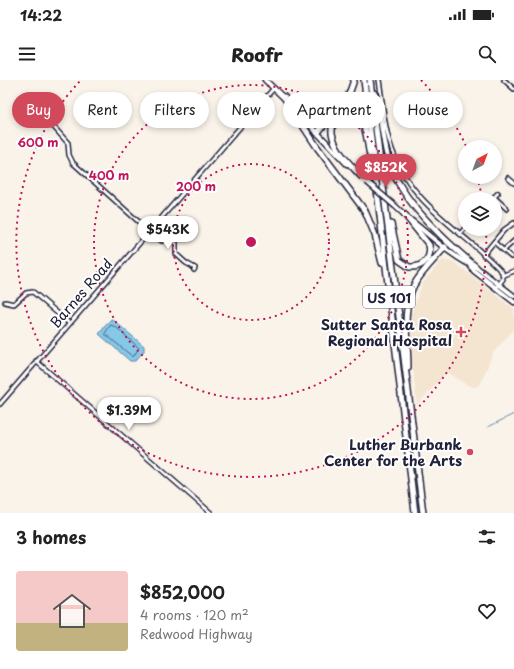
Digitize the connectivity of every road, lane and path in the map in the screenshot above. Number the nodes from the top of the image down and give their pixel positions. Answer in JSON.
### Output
{"nodes":[{"id":1,"x":265,"y":80,"type":"edge"},
{"id":2,"x":354,"y":80,"type":"edge"},
{"id":3,"x":364,"y":80,"type":"edge"},
{"id":4,"x":379,"y":80,"type":"edge"},
{"id":5,"x":504,"y":80,"type":"edge"},
{"id":6,"x":371,"y":81,"type":"edge"},
{"id":7,"x":274,"y":88,"type":"junction"},
{"id":8,"x":514,"y":88,"type":"edge"},
{"id":9,"x":283,"y":96,"type":"edge"},
{"id":10,"x":55,"y":128,"type":"edge"},
{"id":11,"x":304,"y":128,"type":"edge"},
{"id":12,"x":312,"y":128,"type":"edge"},
{"id":13,"x":317,"y":133,"type":"junction"},
{"id":14,"x":375,"y":175,"type":"junction"},
{"id":15,"x":361,"y":176,"type":"junction"},
{"id":16,"x":508,"y":178,"type":"dead end"},
{"id":17,"x":514,"y":183,"type":"edge"},
{"id":18,"x":502,"y":205,"type":"edge"},
{"id":19,"x":507,"y":209,"type":"dead end"},
{"id":20,"x":387,"y":212,"type":"junction"},
{"id":21,"x":405,"y":215,"type":"junction"},
{"id":22,"x":514,"y":223,"type":"edge"},
{"id":23,"x":156,"y":224,"type":"junction"},
{"id":24,"x":149,"y":231,"type":"junction"},
{"id":25,"x":458,"y":232,"type":"edge"},
{"id":26,"x":168,"y":236,"type":"junction"},
{"id":27,"x":462,"y":236,"type":"edge"},
{"id":28,"x":514,"y":241,"type":"edge"},
{"id":29,"x":494,"y":242,"type":"junction"},
{"id":30,"x":445,"y":247,"type":"junction"},
{"id":31,"x":504,"y":250,"type":"junction"},
{"id":32,"x":483,"y":255,"type":"junction"},
{"id":33,"x":511,"y":257,"type":"dead end"},
{"id":34,"x":470,"y":265,"type":"junction"},
{"id":35,"x":476,"y":267,"type":"junction"},
{"id":36,"x":194,"y":270,"type":"dead end"},
{"id":37,"x":514,"y":271,"type":"edge"},
{"id":38,"x":504,"y":275,"type":"junction"},
{"id":39,"x":498,"y":286,"type":"junction"},
{"id":40,"x":388,"y":293,"type":"junction"},
{"id":41,"x":514,"y":296,"type":"edge"},
{"id":42,"x":5,"y":302,"type":"dead end"},
{"id":43,"x":514,"y":302,"type":"edge"},
{"id":44,"x":69,"y":323,"type":"junction"},
{"id":45,"x":36,"y":361,"type":"junction"},
{"id":46,"x":408,"y":388,"type":"junction"},
{"id":47,"x":0,"y":404,"type":"edge"},
{"id":48,"x":211,"y":513,"type":"edge"},
{"id":49,"x":415,"y":513,"type":"edge"},
{"id":50,"x":423,"y":513,"type":"edge"}],
"edges":[{"from":1,"to":7,"type":"main road"},
{"from":2,"to":13,"type":"highway"},
{"from":3,"to":14,"type":"highway","number":"US 101"},
{"from":4,"to":25,"type":"street"},
{"from":5,"to":8,"type":"street"},
{"from":6,"to":20,"type":"highway","number":"US 101"},
{"from":6,"to":35,"type":"highway"},
{"from":7,"to":9,"type":"main road"},
{"from":7,"to":23,"type":"street","name":"Barnes Road"},
{"from":10,"to":24,"type":"street"},
{"from":11,"to":40,"type":"highway"},
{"from":12,"to":13,"type":"main road"},
{"from":13,"to":15,"type":"main road"},
{"from":14,"to":15,"type":"highway"},
{"from":14,"to":40,"type":"highway","number":"US 101"},
{"from":15,"to":21,"type":"main road","bridge":true},
{"from":16,"to":17,"type":"street"},
{"from":18,"to":19,"type":"street"},
{"from":20,"to":21,"type":"highway"},
{"from":20,"to":46,"type":"highway","number":"US 101"},
{"from":21,"to":30,"type":"main road"},
{"from":22,"to":29,"type":"street"},
{"from":23,"to":24,"type":"street","name":"Barnes Road"},
{"from":23,"to":26,"type":"street"},
{"from":24,"to":26,"type":"street"},
{"from":24,"to":44,"type":"street","name":"Barnes Road"},
{"from":26,"to":36,"type":"street"},
{"from":27,"to":32,"type":"street"},
{"from":28,"to":31,"type":"street"},
{"from":29,"to":31,"type":"street"},
{"from":29,"to":32,"type":"street"},
{"from":30,"to":34,"type":"main road"},
{"from":30,"to":46,"type":"highway"},
{"from":31,"to":33,"type":"street"},
{"from":32,"to":38,"type":"street"},
{"from":34,"to":35,"type":"main road"},
{"from":34,"to":39,"type":"main road"},
{"from":35,"to":39,"type":"main road"},
{"from":37,"to":38,"type":"street"},
{"from":38,"to":39,"type":"street"},
{"from":39,"to":41,"type":"main road"},
{"from":39,"to":43,"type":"main road"},
{"from":40,"to":49,"type":"highway","number":"US 101"},
{"from":42,"to":44,"type":"street"},
{"from":44,"to":45,"type":"street","name":"Barnes Road"},
{"from":45,"to":47,"type":"street","name":"Barnes Road"},
{"from":45,"to":48,"type":"street"},
{"from":46,"to":50,"type":"highway","number":"US 101"}]}
